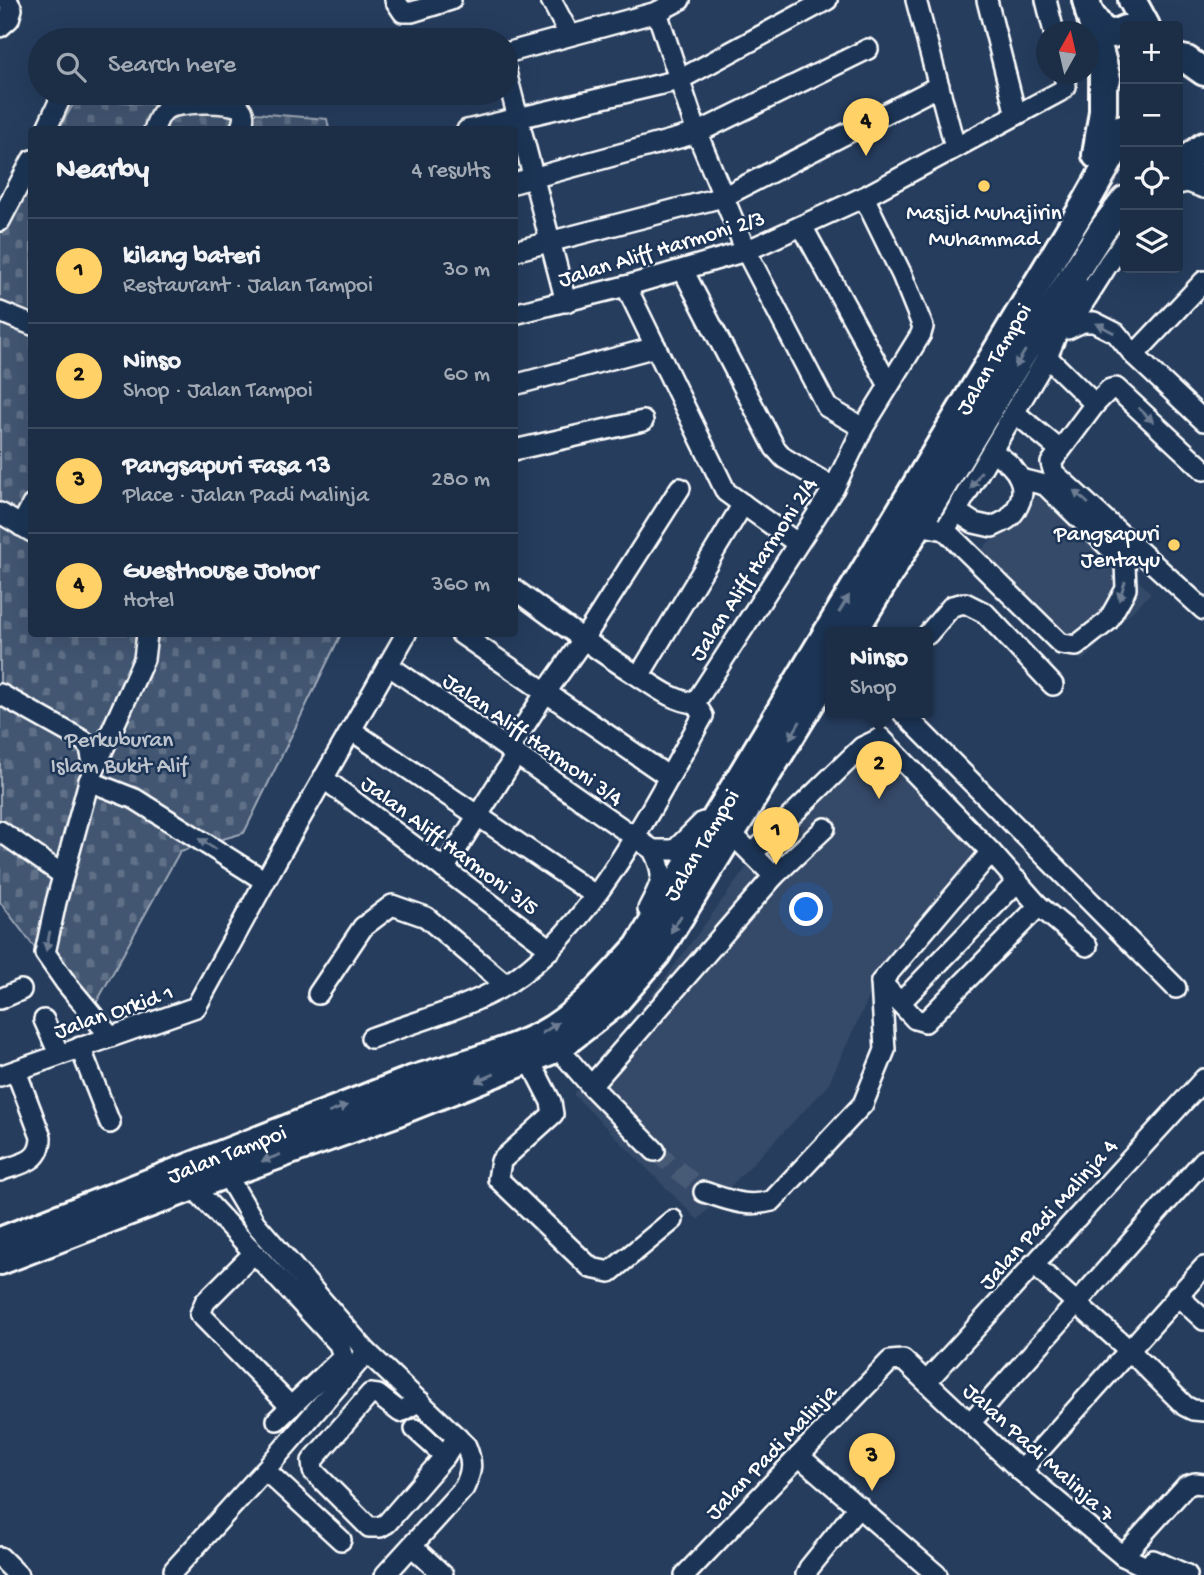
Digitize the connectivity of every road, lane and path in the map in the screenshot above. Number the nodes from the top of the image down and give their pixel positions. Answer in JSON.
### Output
{"nodes":[{"id":1,"x":7,"y":0,"type":"edge"},
{"id":2,"x":394,"y":0,"type":"edge"},
{"id":3,"x":451,"y":0,"type":"edge"},
{"id":4,"x":551,"y":0,"type":"edge"},
{"id":5,"x":680,"y":0,"type":"edge"},
{"id":6,"x":827,"y":0,"type":"edge"},
{"id":7,"x":916,"y":0,"type":"edge"},
{"id":8,"x":987,"y":0,"type":"edge"},
{"id":9,"x":1046,"y":0,"type":"edge"},
{"id":10,"x":1087,"y":5,"type":"edge"},
{"id":11,"x":657,"y":12,"type":"junction"},
{"id":12,"x":1137,"y":17,"type":"edge"},
{"id":13,"x":1051,"y":21,"type":"edge"},
{"id":14,"x":0,"y":27,"type":"edge"},
{"id":15,"x":569,"y":34,"type":"junction"},
{"id":16,"x":1183,"y":43,"type":"edge"},
{"id":17,"x":518,"y":49,"type":"edge"},
{"id":18,"x":868,"y":49,"type":"dead end"},
{"id":19,"x":1198,"y":64,"type":"edge"},
{"id":20,"x":1114,"y":71,"type":"edge"},
{"id":21,"x":679,"y":80,"type":"junction"},
{"id":22,"x":1066,"y":84,"type":"edge"},
{"id":23,"x":939,"y":86,"type":"junction"},
{"id":24,"x":57,"y":105,"type":"edge"},
{"id":25,"x":176,"y":105,"type":"edge"},
{"id":26,"x":235,"y":105,"type":"edge"},
{"id":27,"x":515,"y":105,"type":"edge"},
{"id":28,"x":1016,"y":116,"type":"junction"},
{"id":29,"x":518,"y":117,"type":"junction"},
{"id":30,"x":1119,"y":125,"type":"edge"},
{"id":31,"x":48,"y":126,"type":"edge"},
{"id":32,"x":155,"y":126,"type":"edge"},
{"id":33,"x":242,"y":126,"type":"edge"},
{"id":34,"x":483,"y":126,"type":"edge"},
{"id":35,"x":697,"y":133,"type":"junction"},
{"id":36,"x":1204,"y":146,"type":"edge"},
{"id":37,"x":955,"y":147,"type":"junction"},
{"id":38,"x":1183,"y":159,"type":"edge"},
{"id":39,"x":1183,"y":164,"type":"edge"},
{"id":40,"x":28,"y":168,"type":"edge"},
{"id":41,"x":534,"y":177,"type":"junction"},
{"id":42,"x":1204,"y":179,"type":"edge"},
{"id":43,"x":518,"y":182,"type":"edge"},
{"id":44,"x":1183,"y":183,"type":"edge"},
{"id":45,"x":1204,"y":188,"type":"edge"},
{"id":46,"x":723,"y":197,"type":"junction"},
{"id":47,"x":864,"y":197,"type":"junction"},
{"id":48,"x":1085,"y":204,"type":"junction"},
{"id":49,"x":1122,"y":210,"type":"edge"},
{"id":50,"x":0,"y":221,"type":"edge"},
{"id":51,"x":802,"y":226,"type":"junction"},
{"id":52,"x":1114,"y":236,"type":"edge"},
{"id":53,"x":551,"y":242,"type":"junction"},
{"id":54,"x":518,"y":250,"type":"edge"},
{"id":55,"x":746,"y":251,"type":"junction"},
{"id":56,"x":683,"y":270,"type":"junction"},
{"id":57,"x":1204,"y":281,"type":"edge"},
{"id":58,"x":626,"y":286,"type":"junction"},
{"id":59,"x":566,"y":302,"type":"junction"},
{"id":60,"x":0,"y":312,"type":"edge"},
{"id":61,"x":518,"y":313,"type":"edge"},
{"id":62,"x":28,"y":323,"type":"edge"},
{"id":63,"x":1068,"y":329,"type":"junction"},
{"id":64,"x":656,"y":347,"type":"junction"},
{"id":65,"x":1134,"y":355,"type":"junction"},
{"id":66,"x":1047,"y":357,"type":"junction"},
{"id":67,"x":518,"y":384,"type":"edge"},
{"id":68,"x":888,"y":384,"type":"junction"},
{"id":69,"x":1095,"y":404,"type":"junction"},
{"id":70,"x":1015,"y":413,"type":"junction"},
{"id":71,"x":643,"y":421,"type":"dead end"},
{"id":72,"x":1204,"y":421,"type":"edge"},
{"id":73,"x":863,"y":428,"type":"junction"},
{"id":74,"x":518,"y":449,"type":"edge"},
{"id":75,"x":1060,"y":450,"type":"junction"},
{"id":76,"x":992,"y":452,"type":"junction"},
{"id":77,"x":1204,"y":470,"type":"edge"},
{"id":78,"x":1020,"y":479,"type":"junction"},
{"id":79,"x":680,"y":488,"type":"dead end"},
{"id":80,"x":834,"y":488,"type":"junction"},
{"id":81,"x":743,"y":504,"type":"junction"},
{"id":82,"x":957,"y":512,"type":"junction"},
{"id":83,"x":0,"y":513,"type":"edge"},
{"id":84,"x":918,"y":525,"type":"junction"},
{"id":85,"x":26,"y":529,"type":"edge"},
{"id":86,"x":945,"y":530,"type":"junction"},
{"id":87,"x":797,"y":543,"type":"junction"},
{"id":88,"x":518,"y":592,"type":"edge"},
{"id":89,"x":1204,"y":610,"type":"edge"},
{"id":90,"x":830,"y":627,"type":"edge"},
{"id":91,"x":857,"y":627,"type":"edge"},
{"id":92,"x":933,"y":628,"type":"edge"},
{"id":93,"x":825,"y":636,"type":"edge"},
{"id":94,"x":147,"y":637,"type":"edge"},
{"id":95,"x":404,"y":637,"type":"edge"},
{"id":96,"x":465,"y":637,"type":"edge"},
{"id":97,"x":583,"y":640,"type":"junction"},
{"id":98,"x":388,"y":665,"type":"junction"},
{"id":99,"x":639,"y":676,"type":"junction"},
{"id":100,"x":825,"y":680,"type":"edge"},
{"id":101,"x":1053,"y":685,"type":"dead end"},
{"id":102,"x":545,"y":692,"type":"junction"},
{"id":103,"x":0,"y":694,"type":"edge"},
{"id":104,"x":695,"y":703,"type":"junction"},
{"id":105,"x":908,"y":718,"type":"edge"},
{"id":106,"x":351,"y":730,"type":"junction"},
{"id":107,"x":513,"y":752,"type":"junction"},
{"id":108,"x":92,"y":774,"type":"junction"},
{"id":109,"x":668,"y":777,"type":"junction"},
{"id":110,"x":323,"y":778,"type":"junction"},
{"id":111,"x":733,"y":789,"type":"junction"},
{"id":112,"x":478,"y":815,"type":"junction"},
{"id":113,"x":825,"y":828,"type":"dead end"},
{"id":114,"x":0,"y":831,"type":"edge"},
{"id":115,"x":732,"y":834,"type":"junction"},
{"id":116,"x":644,"y":844,"type":"junction"},
{"id":117,"x":991,"y":852,"type":"junction"},
{"id":118,"x":753,"y":853,"type":"junction"},
{"id":119,"x":444,"y":869,"type":"junction"},
{"id":120,"x":63,"y":875,"type":"junction"},
{"id":121,"x":774,"y":876,"type":"junction"},
{"id":122,"x":265,"y":881,"type":"junction"},
{"id":123,"x":1018,"y":881,"type":"junction"},
{"id":124,"x":595,"y":895,"type":"junction"},
{"id":125,"x":1038,"y":905,"type":"junction"},
{"id":126,"x":1087,"y":946,"type":"dead end"},
{"id":127,"x":551,"y":949,"type":"junction"},
{"id":128,"x":881,"y":982,"type":"junction"},
{"id":129,"x":505,"y":984,"type":"junction"},
{"id":130,"x":604,"y":984,"type":"junction"},
{"id":131,"x":1176,"y":988,"type":"dead end"},
{"id":132,"x":21,"y":990,"type":"dead end"},
{"id":133,"x":318,"y":994,"type":"dead end"},
{"id":134,"x":0,"y":999,"type":"edge"},
{"id":135,"x":900,"y":1003,"type":"junction"},
{"id":136,"x":44,"y":1020,"type":"dead end"},
{"id":137,"x":110,"y":1036,"type":"junction"},
{"id":138,"x":371,"y":1038,"type":"dead end"},
{"id":139,"x":80,"y":1047,"type":"junction"},
{"id":140,"x":558,"y":1048,"type":"junction"},
{"id":141,"x":59,"y":1055,"type":"junction"},
{"id":142,"x":529,"y":1059,"type":"junction"},
{"id":143,"x":8,"y":1074,"type":"edge"},
{"id":144,"x":1203,"y":1081,"type":"edge"},
{"id":145,"x":591,"y":1086,"type":"junction"},
{"id":146,"x":110,"y":1123,"type":"dead end"},
{"id":147,"x":654,"y":1151,"type":"tunnel mouth"},
{"id":148,"x":1204,"y":1160,"type":"edge"},
{"id":149,"x":0,"y":1171,"type":"edge"},
{"id":150,"x":226,"y":1174,"type":"junction"},
{"id":151,"x":192,"y":1187,"type":"junction"},
{"id":152,"x":705,"y":1192,"type":"tunnel mouth"},
{"id":153,"x":673,"y":1220,"type":"dead end"},
{"id":154,"x":8,"y":1235,"type":"edge"},
{"id":155,"x":254,"y":1253,"type":"junction"},
{"id":156,"x":0,"y":1261,"type":"edge"},
{"id":157,"x":1034,"y":1264,"type":"junction"},
{"id":158,"x":1204,"y":1267,"type":"edge"},
{"id":159,"x":1177,"y":1296,"type":"junction"},
{"id":160,"x":1077,"y":1302,"type":"junction"},
{"id":161,"x":1204,"y":1320,"type":"edge"},
{"id":162,"x":1129,"y":1350,"type":"junction"},
{"id":163,"x":368,"y":1352,"type":"junction"},
{"id":164,"x":890,"y":1361,"type":"joint"},
{"id":165,"x":928,"y":1381,"type":"junction"},
{"id":166,"x":420,"y":1402,"type":"junction"},
{"id":167,"x":1204,"y":1411,"type":"edge"},
{"id":168,"x":970,"y":1423,"type":"junction"},
{"id":169,"x":415,"y":1429,"type":"dead end"},
{"id":170,"x":457,"y":1437,"type":"junction"},
{"id":171,"x":445,"y":1456,"type":"junction"},
{"id":172,"x":799,"y":1456,"type":"junction"},
{"id":173,"x":265,"y":1470,"type":"junction"},
{"id":174,"x":1021,"y":1471,"type":"junction"},
{"id":175,"x":1204,"y":1484,"type":"edge"},
{"id":176,"x":859,"y":1506,"type":"junction"},
{"id":177,"x":341,"y":1540,"type":"dead end"},
{"id":178,"x":413,"y":1547,"type":"junction"},
{"id":179,"x":1128,"y":1550,"type":"junction"},
{"id":180,"x":0,"y":1557,"type":"edge"},
{"id":181,"x":174,"y":1570,"type":"dead end"},
{"id":182,"x":687,"y":1574,"type":"edge"},
{"id":183,"x":18,"y":1575,"type":"edge"},
{"id":184,"x":385,"y":1575,"type":"edge"},
{"id":185,"x":443,"y":1575,"type":"edge"},
{"id":186,"x":806,"y":1575,"type":"edge"},
{"id":187,"x":937,"y":1575,"type":"edge"},
{"id":188,"x":1163,"y":1575,"type":"edge"},
{"id":189,"x":1188,"y":1575,"type":"edge"}],
"edges":[{"from":1,"to":14,"type":"street"},
{"from":2,"to":3,"type":"street"},
{"from":4,"to":15,"type":"street"},
{"from":5,"to":11,"type":"street"},
{"from":6,"to":21,"type":"street"},
{"from":7,"to":23,"type":"street"},
{"from":8,"to":28,"type":"street"},
{"from":9,"to":13,"type":"street"},
{"from":10,"to":12,"type":"main road"},
{"from":10,"to":20,"type":"main road"},
{"from":11,"to":15,"type":"street"},
{"from":11,"to":21,"type":"street"},
{"from":15,"to":17,"type":"street"},
{"from":16,"to":19,"type":"main road"},
{"from":18,"to":35,"type":"street"},
{"from":20,"to":30,"type":"main road","name":"Jalan Tampoi"},
{"from":20,"to":48,"type":"main road"},
{"from":21,"to":29,"type":"street"},
{"from":21,"to":35,"type":"street"},
{"from":22,"to":28,"type":"street","name":"Jalan Aliff Harmoni 2/3"},
{"from":23,"to":37,"type":"street"},
{"from":23,"to":46,"type":"street"},
{"from":24,"to":31,"type":"street"},
{"from":25,"to":32,"type":"street"},
{"from":26,"to":33,"type":"street"},
{"from":27,"to":29,"type":"street"},
{"from":28,"to":37,"type":"street","name":"Jalan Aliff Harmoni 2/3"},
{"from":29,"to":34,"type":"street"},
{"from":29,"to":41,"type":"street"},
{"from":30,"to":48,"type":"main road","name":"Jalan Tampoi"},
{"from":35,"to":41,"type":"street"},
{"from":35,"to":46,"type":"street"},
{"from":36,"to":38,"type":"main road"},
{"from":37,"to":47,"type":"street","name":"Jalan Aliff Harmoni 2/3"},
{"from":39,"to":42,"type":"street"},
{"from":40,"to":50,"type":"street"},
{"from":41,"to":43,"type":"street"},
{"from":41,"to":53,"type":"street"},
{"from":44,"to":45,"type":"street"},
{"from":46,"to":53,"type":"street"},
{"from":46,"to":55,"type":"street"},
{"from":47,"to":51,"type":"street","name":"Jalan Aliff Harmoni 2/3"},
{"from":47,"to":68,"type":"street","name":"Jalan Aliff Harmoni 2/4"},
{"from":90,"to":48,"type":"main road","name":"Jalan Tampoi","one_way":true},
{"from":49,"to":52,"type":"main road","name":"Jalan Tampoi"},
{"from":51,"to":55,"type":"street","name":"Jalan Aliff Harmoni 2/3"},
{"from":51,"to":68,"type":"street"},
{"from":52,"to":63,"type":"street"},
{"from":52,"to":66,"type":"street"},
{"from":52,"to":84,"type":"main road","name":"Jalan Tampoi","one_way":true},
{"from":53,"to":54,"type":"street"},
{"from":53,"to":59,"type":"street"},
{"from":55,"to":56,"type":"street","name":"Jalan Aliff Harmoni 2/3"},
{"from":55,"to":73,"type":"street"},
{"from":56,"to":58,"type":"street","name":"Jalan Aliff Harmoni 2/3"},
{"from":56,"to":80,"type":"street"},
{"from":57,"to":65,"type":"street"},
{"from":58,"to":59,"type":"street","name":"Jalan Aliff Harmoni 2/3"},
{"from":58,"to":64,"type":"street"},
{"from":59,"to":61,"type":"street","name":"Jalan Aliff Harmoni 2/3"},
{"from":60,"to":62,"type":"street"},
{"from":65,"to":63,"type":"street","one_way":true},
{"from":63,"to":66,"type":"street"},
{"from":64,"to":67,"type":"street"},
{"from":64,"to":81,"type":"street"},
{"from":65,"to":72,"type":"street"},
{"from":66,"to":69,"type":"street"},
{"from":66,"to":70,"type":"street"},
{"from":68,"to":73,"type":"street","name":"Jalan Aliff Harmoni 2/4"},
{"from":69,"to":75,"type":"street"},
{"from":69,"to":77,"type":"street","one_way":true},
{"from":70,"to":75,"type":"street"},
{"from":70,"to":76,"type":"street"},
{"from":71,"to":74,"type":"street"},
{"from":73,"to":80,"type":"street","name":"Jalan Aliff Harmoni 2/4"},
{"from":89,"to":75,"type":"street","one_way":true},
{"from":76,"to":78,"type":"street"},
{"from":76,"to":82,"type":"street","one_way":true},
{"from":78,"to":82,"type":"street"},
{"from":78,"to":86,"type":"street","one_way":true},
{"from":79,"to":97,"type":"street"},
{"from":80,"to":87,"type":"street","name":"Jalan Aliff Harmoni 2/4"},
{"from":81,"to":87,"type":"street"},
{"from":81,"to":99,"type":"street"},
{"from":82,"to":86,"type":"street"},
{"from":83,"to":85,"type":"street"},
{"from":84,"to":86,"type":"street"},
{"from":84,"to":91,"type":"main road","name":"Jalan Tampoi"},
{"from":87,"to":104,"type":"street","name":"Jalan Aliff Harmoni 2/4"},
{"from":88,"to":97,"type":"street"},
{"from":92,"to":101,"type":"street"},
{"from":111,"to":93,"type":"main road","name":"Jalan Tampoi","one_way":true},
{"from":94,"to":108,"type":"street"},
{"from":95,"to":98,"type":"street"},
{"from":96,"to":102,"type":"street"},
{"from":97,"to":99,"type":"street"},
{"from":97,"to":102,"type":"street"},
{"from":98,"to":106,"type":"street"},
{"from":98,"to":107,"type":"street","name":"Jalan Aliff Harmoni 3/4"},
{"from":99,"to":104,"type":"street"},
{"from":100,"to":115,"type":"main road","name":"Jalan Tampoi","one_way":true},
{"from":102,"to":107,"type":"street"},
{"from":102,"to":109,"type":"street"},
{"from":103,"to":108,"type":"street"},
{"from":104,"to":109,"type":"street","name":"Jalan Aliff Harmoni 2/4"},
{"from":105,"to":131,"type":"street"},
{"from":106,"to":110,"type":"street"},
{"from":106,"to":112,"type":"street"},
{"from":107,"to":112,"type":"street"},
{"from":107,"to":116,"type":"street","name":"Jalan Aliff Harmoni 3/4"},
{"from":108,"to":120,"type":"street"},
{"from":122,"to":108,"type":"street","one_way":true},
{"from":109,"to":116,"type":"street","name":"Jalan Aliff Harmoni 2/4"},
{"from":110,"to":119,"type":"street","name":"Jalan Aliff Harmoni 3/5"},
{"from":110,"to":122,"type":"street","name":"Jalan Orkid 1"},
{"from":111,"to":116,"type":"street"},
{"from":111,"to":130,"type":"main road","name":"Jalan Tampoi"},
{"from":112,"to":119,"type":"street"},
{"from":112,"to":124,"type":"street"},
{"from":113,"to":121,"type":"street"},
{"from":114,"to":120,"type":"street"},
{"from":115,"to":118,"type":"street"},
{"from":115,"to":140,"type":"main road","name":"Jalan Tampoi","one_way":true},
{"from":116,"to":124,"type":"street","name":"Jalan Aliff Harmoni 2/4"},
{"from":116,"to":130,"type":"street"},
{"from":117,"to":118,"type":"street"},
{"from":117,"to":123,"type":"street"},
{"from":117,"to":128,"type":"street"},
{"from":118,"to":121,"type":"street"},
{"from":119,"to":127,"type":"street","name":"Jalan Aliff Harmoni 3/5"},
{"from":120,"to":137,"type":"street","one_way":true},
{"from":121,"to":145,"type":"street"},
{"from":122,"to":137,"type":"street","name":"Jalan Orkid 1"},
{"from":123,"to":125,"type":"street"},
{"from":123,"to":135,"type":"street"},
{"from":124,"to":127,"type":"street","name":"Jalan Aliff Harmoni 2/4"},
{"from":125,"to":126,"type":"street"},
{"from":125,"to":135,"type":"street"},
{"from":127,"to":129,"type":"street","name":"Jalan Aliff Harmoni 2/4"},
{"from":128,"to":135,"type":"street"},
{"from":128,"to":152,"type":"street"},
{"from":129,"to":133,"type":"street"},
{"from":129,"to":138,"type":"street","name":"Jalan Aliff Harmoni 2/4"},
{"from":154,"to":130,"type":"main road","name":"Jalan Tampoi","one_way":true},
{"from":132,"to":134,"type":"street"},
{"from":136,"to":141,"type":"street"},
{"from":137,"to":139,"type":"street","name":"Jalan Orkid 1"},
{"from":139,"to":141,"type":"street","name":"Jalan Orkid 1"},
{"from":139,"to":146,"type":"street"},
{"from":140,"to":142,"type":"main road","name":"Jalan Tampoi"},
{"from":140,"to":145,"type":"street"},
{"from":141,"to":143,"type":"street","name":"Jalan Orkid 1"},
{"from":142,"to":150,"type":"main road","name":"Jalan Tampoi","one_way":true},
{"from":142,"to":153,"type":"street"},
{"from":143,"to":149,"type":"street"},
{"from":144,"to":157,"type":"street","name":"Jalan Padi Malinja 4"},
{"from":145,"to":147,"type":"street"},
{"from":148,"to":160,"type":"street"},
{"from":150,"to":151,"type":"main road","name":"Jalan Tampoi"},
{"from":150,"to":163,"type":"street"},
{"from":151,"to":155,"type":"street"},
{"from":151,"to":156,"type":"main road","name":"Jalan Tampoi"},
{"from":155,"to":155,"type":"street"},
{"from":157,"to":160,"type":"street"},
{"from":157,"to":165,"type":"street","name":"Jalan Padi Malinja 4"},
{"from":158,"to":159,"type":"street"},
{"from":159,"to":161,"type":"street"},
{"from":159,"to":162,"type":"street"},
{"from":160,"to":162,"type":"street"},
{"from":160,"to":168,"type":"street"},
{"from":162,"to":167,"type":"street"},
{"from":162,"to":174,"type":"street"},
{"from":163,"to":166,"type":"street"},
{"from":163,"to":173,"type":"street"},
{"from":164,"to":165,"type":"street","name":"Jalan Padi Malinja 7"},
{"from":164,"to":172,"type":"street","name":"Jalan Padi Malinja"},
{"from":165,"to":168,"type":"street","name":"Jalan Padi Malinja 7"},
{"from":166,"to":170,"type":"street"},
{"from":166,"to":171,"type":"street"},
{"from":168,"to":174,"type":"street","name":"Jalan Padi Malinja 7"},
{"from":169,"to":171,"type":"street"},
{"from":170,"to":171,"type":"street"},
{"from":170,"to":178,"type":"street"},
{"from":172,"to":176,"type":"street"},
{"from":172,"to":182,"type":"street","name":"Jalan Padi Malinja"},
{"from":173,"to":177,"type":"street"},
{"from":173,"to":181,"type":"street"},
{"from":174,"to":179,"type":"street","name":"Jalan Padi Malinja 7"},
{"from":175,"to":179,"type":"street"},
{"from":176,"to":186,"type":"street"},
{"from":176,"to":187,"type":"street"},
{"from":178,"to":184,"type":"street"},
{"from":178,"to":185,"type":"street"},
{"from":179,"to":188,"type":"street","name":"Jalan Padi Malinja 7"},
{"from":179,"to":189,"type":"street"},
{"from":180,"to":183,"type":"street"}]}
